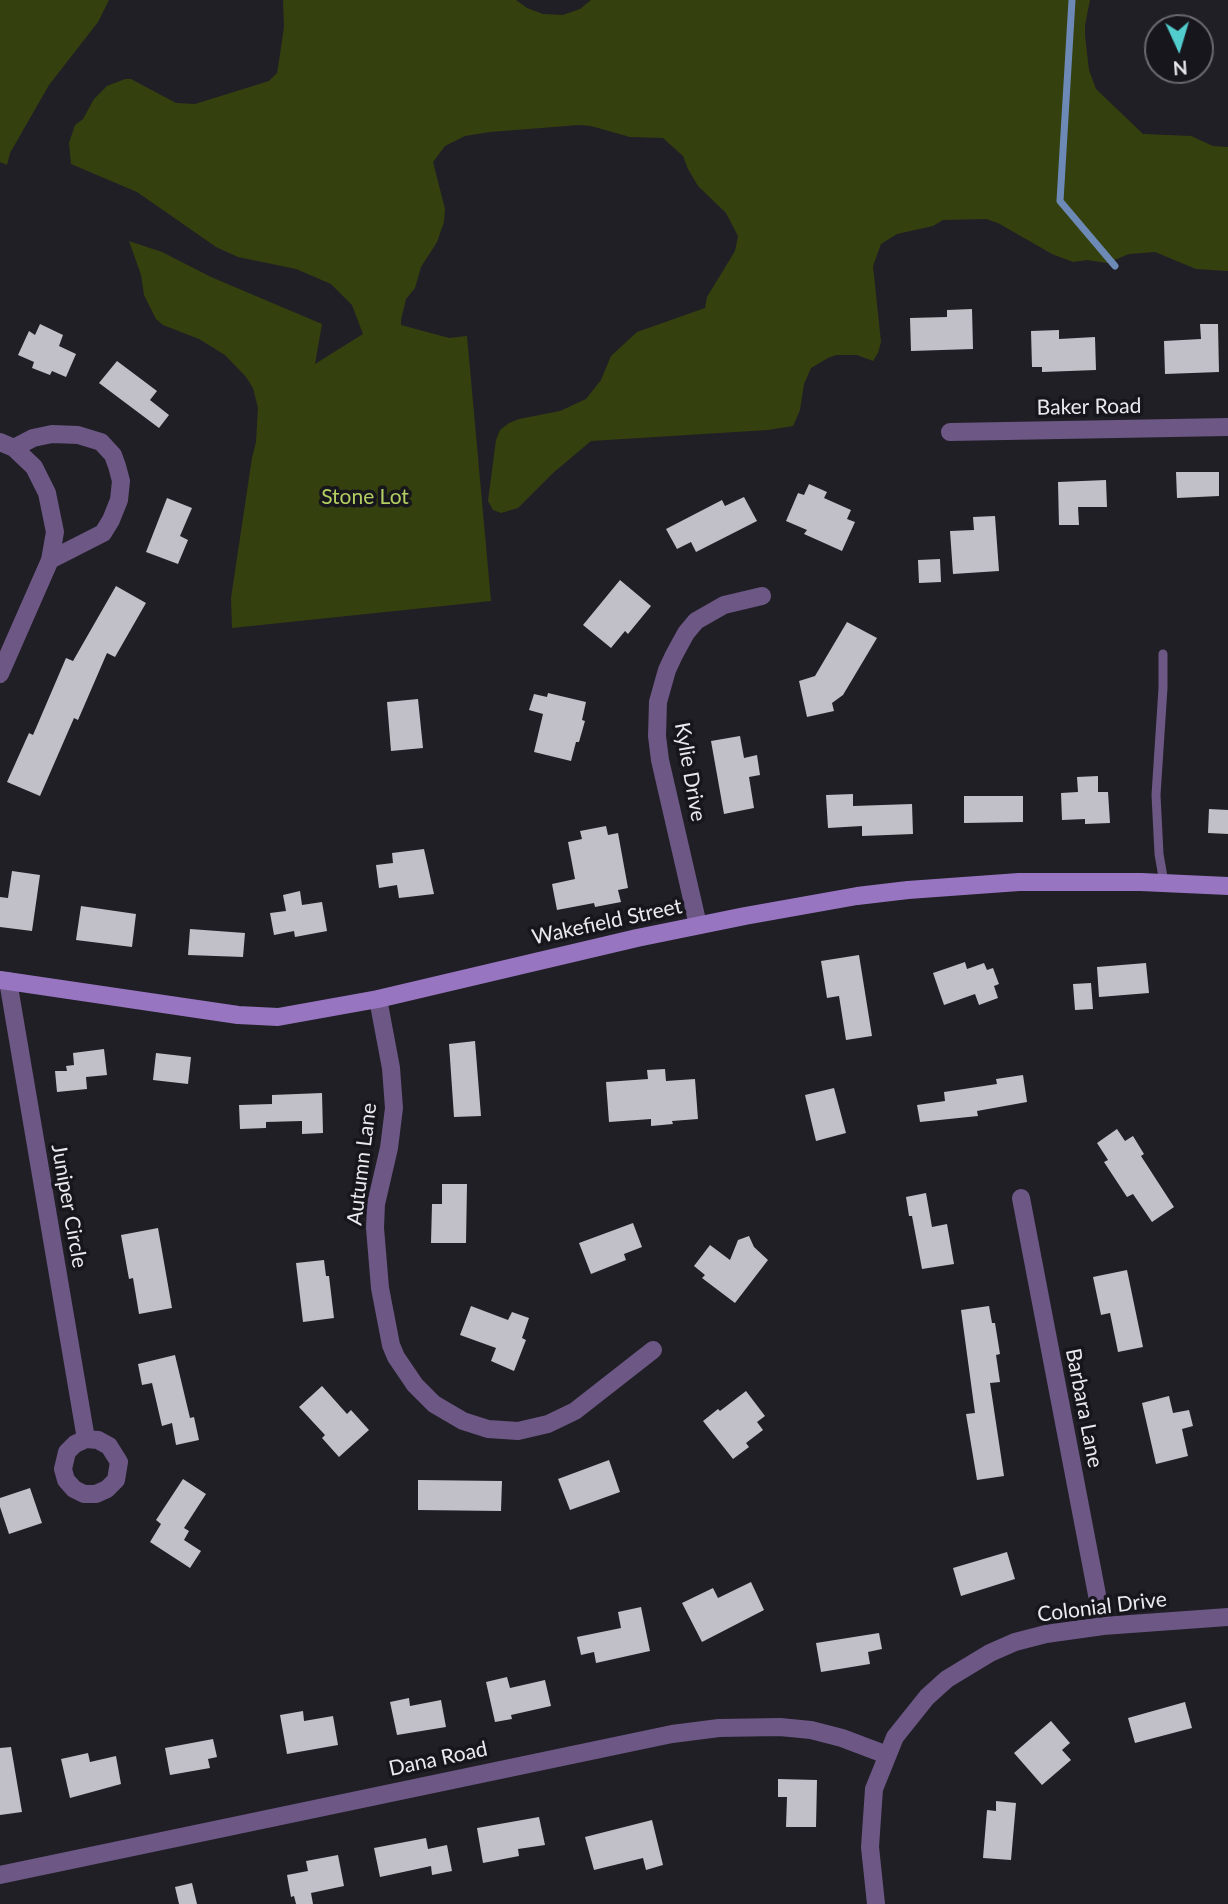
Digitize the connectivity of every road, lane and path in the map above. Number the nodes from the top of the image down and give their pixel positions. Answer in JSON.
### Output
{"nodes":[{"id":1,"x":1228,"y":427,"type":"edge"},
{"id":2,"x":950,"y":432,"type":"dead end"},
{"id":3,"x":7,"y":445,"type":"edge"},
{"id":4,"x":50,"y":560,"type":"junction"},
{"id":5,"x":762,"y":596,"type":"dead end"},
{"id":6,"x":1163,"y":654,"type":"dead end"},
{"id":7,"x":0,"y":674,"type":"edge"},
{"id":8,"x":1164,"y":883,"type":"junction"},
{"id":9,"x":1228,"y":886,"type":"edge"},
{"id":10,"x":698,"y":925,"type":"junction"},
{"id":11,"x":4,"y":981,"type":"edge"},
{"id":12,"x":379,"y":999,"type":"junction"},
{"id":13,"x":1021,"y":1198,"type":"dead end"},
{"id":14,"x":653,"y":1350,"type":"dead end"},
{"id":15,"x":86,"y":1439,"type":"dead end"},
{"id":16,"x":1228,"y":1617,"type":"edge"},
{"id":17,"x":1103,"y":1626,"type":"junction"},
{"id":18,"x":887,"y":1755,"type":"junction"},
{"id":19,"x":0,"y":1875,"type":"edge"},
{"id":20,"x":876,"y":1904,"type":"edge"}],
"edges":[{"from":1,"to":2,"type":"street","name":"Baker Road"},
{"from":3,"to":4,"type":"street"},
{"from":3,"to":4,"type":"street"},
{"from":4,"to":7,"type":"street"},
{"from":5,"to":10,"type":"street","name":"Kylie Drive"},
{"from":6,"to":8,"type":"lane"},
{"from":8,"to":9,"type":"street","name":"Wakefield Street"},
{"from":8,"to":10,"type":"street","name":"Wakefield Street"},
{"from":10,"to":12,"type":"street","name":"Wakefield Street"},
{"from":11,"to":12,"type":"street","name":"Wakefield Street"},
{"from":11,"to":15,"type":"street","name":"Juniper Circle"},
{"from":12,"to":14,"type":"street","name":"Autumn Lane"},
{"from":13,"to":17,"type":"street","name":"Barbara Lane"},
{"from":16,"to":17,"type":"street","name":"Colonial Drive"},
{"from":17,"to":18,"type":"street","name":"Colonial Drive"},
{"from":18,"to":19,"type":"street","name":"Dana Road"},
{"from":18,"to":20,"type":"street","name":"Colonial Drive"}]}
